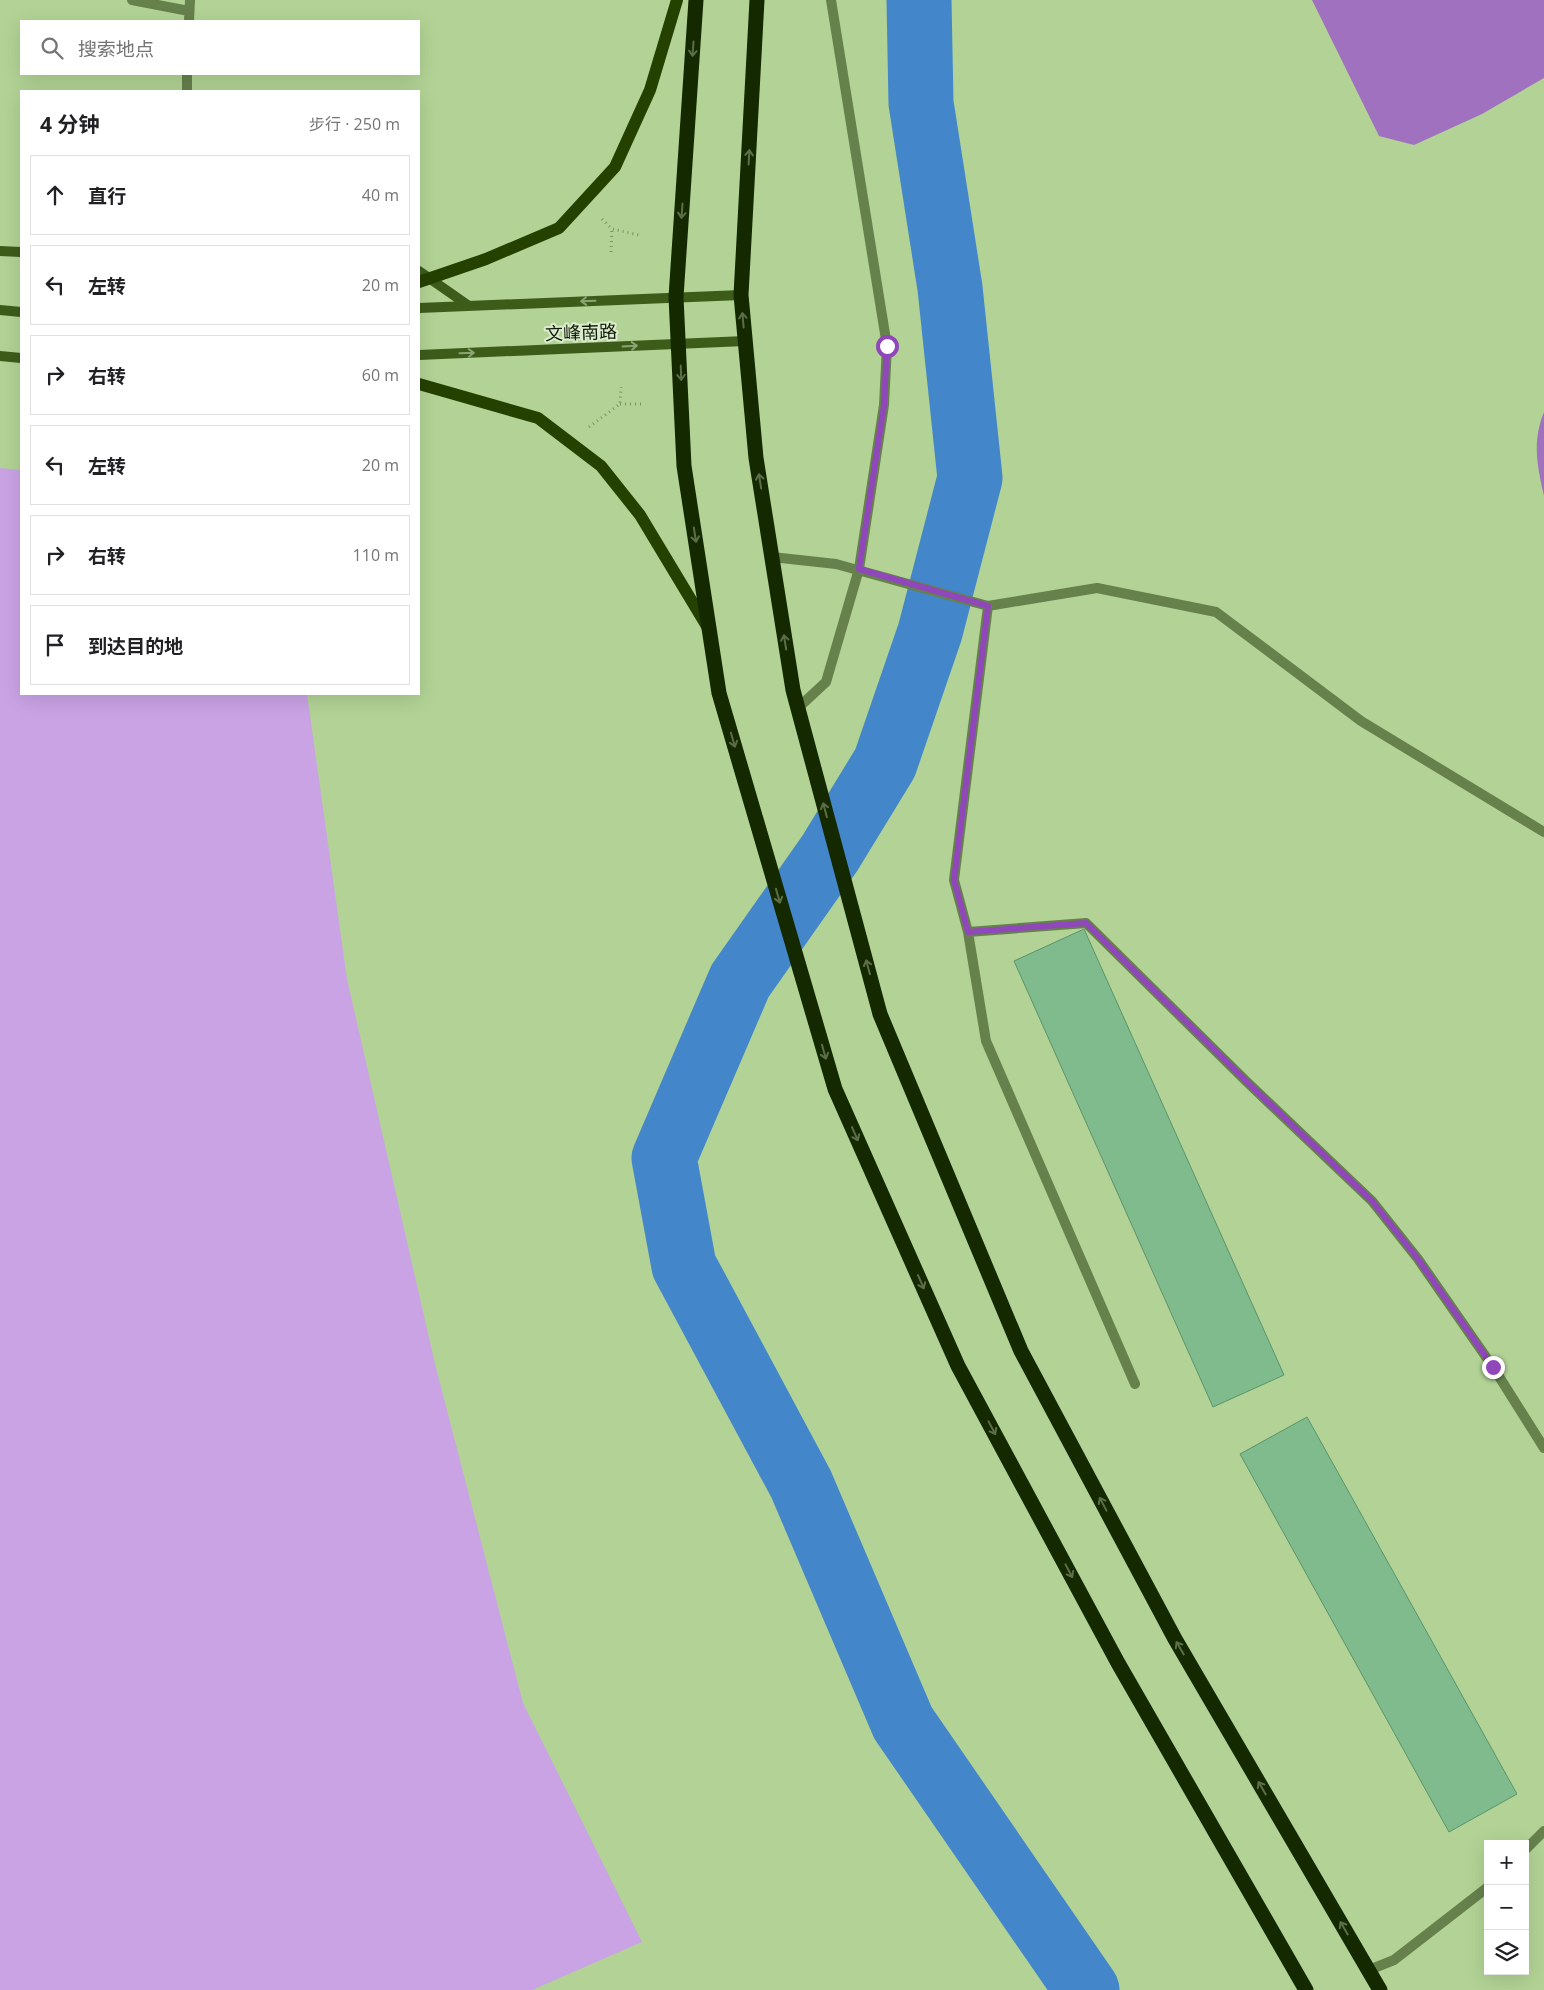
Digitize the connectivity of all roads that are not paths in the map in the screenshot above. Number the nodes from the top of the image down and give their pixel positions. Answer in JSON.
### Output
{"nodes":[{"id":1,"x":132,"y":0,"type":"edge"},
{"id":2,"x":190,"y":0,"type":"edge"},
{"id":3,"x":677,"y":0,"type":"edge"},
{"id":4,"x":696,"y":0,"type":"edge"},
{"id":5,"x":757,"y":0,"type":"edge"},
{"id":6,"x":832,"y":0,"type":"edge"},
{"id":7,"x":189,"y":16,"type":"edge"},
{"id":8,"x":187,"y":75,"type":"edge"},
{"id":9,"x":187,"y":90,"type":"edge"},
{"id":10,"x":0,"y":251,"type":"edge"},
{"id":11,"x":20,"y":252,"type":"edge"},
{"id":12,"x":422,"y":277,"type":"edge"},
{"id":13,"x":741,"y":295,"type":"junction"},
{"id":14,"x":676,"y":297,"type":"junction"},
{"id":15,"x":469,"y":306,"type":"junction"},
{"id":16,"x":420,"y":308,"type":"edge"},
{"id":17,"x":0,"y":310,"type":"edge"},
{"id":18,"x":20,"y":312,"type":"edge"},
{"id":19,"x":745,"y":341,"type":"junction"},
{"id":20,"x":680,"y":344,"type":"junction"},
{"id":21,"x":420,"y":355,"type":"edge"},
{"id":22,"x":0,"y":356,"type":"edge"},
{"id":23,"x":20,"y":358,"type":"edge"},
{"id":24,"x":420,"y":384,"type":"edge"},
{"id":25,"x":772,"y":557,"type":"junction"},
{"id":26,"x":859,"y":569,"type":"junction"},
{"id":27,"x":988,"y":606,"type":"junction"},
{"id":28,"x":710,"y":630,"type":"junction"},
{"id":29,"x":798,"y":708,"type":"junction"},
{"id":30,"x":1544,"y":832,"type":"edge"},
{"id":31,"x":968,"y":932,"type":"junction"},
{"id":32,"x":1135,"y":1384,"type":"dead end"},
{"id":33,"x":1544,"y":1448,"type":"edge"},
{"id":34,"x":1544,"y":1831,"type":"edge"},
{"id":35,"x":1529,"y":1846,"type":"edge"},
{"id":36,"x":1484,"y":1890,"type":"edge"},
{"id":37,"x":1369,"y":1970,"type":"junction"},
{"id":38,"x":1306,"y":1990,"type":"edge"},
{"id":39,"x":1380,"y":1990,"type":"edge"}],
"edges":[{"from":1,"to":7,"type":"street"},
{"from":2,"to":7,"type":"street"},
{"from":3,"to":12,"type":"main road"},
{"from":4,"to":14,"type":"highway","one_way":true},
{"from":13,"to":5,"type":"highway","one_way":true},
{"from":6,"to":26,"type":"street"},
{"from":8,"to":9,"type":"street"},
{"from":10,"to":11,"type":"main road"},
{"from":12,"to":15,"type":"main road"},
{"from":13,"to":14,"type":"main road","name":"文峰南路"},
{"from":19,"to":13,"type":"highway","one_way":true},
{"from":14,"to":15,"type":"main road","name":"文峰南路","one_way":true},
{"from":14,"to":20,"type":"highway"},
{"from":15,"to":16,"type":"main road","name":"文峰南路"},
{"from":17,"to":18,"type":"main road"},
{"from":19,"to":20,"type":"main road","name":"文峰南路"},
{"from":25,"to":19,"type":"highway","one_way":true},
{"from":21,"to":20,"type":"main road","name":"文峰南路","one_way":true},
{"from":20,"to":28,"type":"highway","one_way":true},
{"from":22,"to":23,"type":"main road"},
{"from":24,"to":28,"type":"main road"},
{"from":25,"to":26,"type":"street"},
{"from":29,"to":25,"type":"highway","one_way":true},
{"from":26,"to":27,"type":"street"},
{"from":26,"to":29,"type":"street"},
{"from":27,"to":30,"type":"street"},
{"from":27,"to":31,"type":"street"},
{"from":28,"to":38,"type":"highway","one_way":true},
{"from":37,"to":29,"type":"highway","one_way":true},
{"from":31,"to":32,"type":"street"},
{"from":31,"to":33,"type":"street"},
{"from":34,"to":35,"type":"street"},
{"from":36,"to":37,"type":"street"},
{"from":37,"to":39,"type":"highway"}]}
